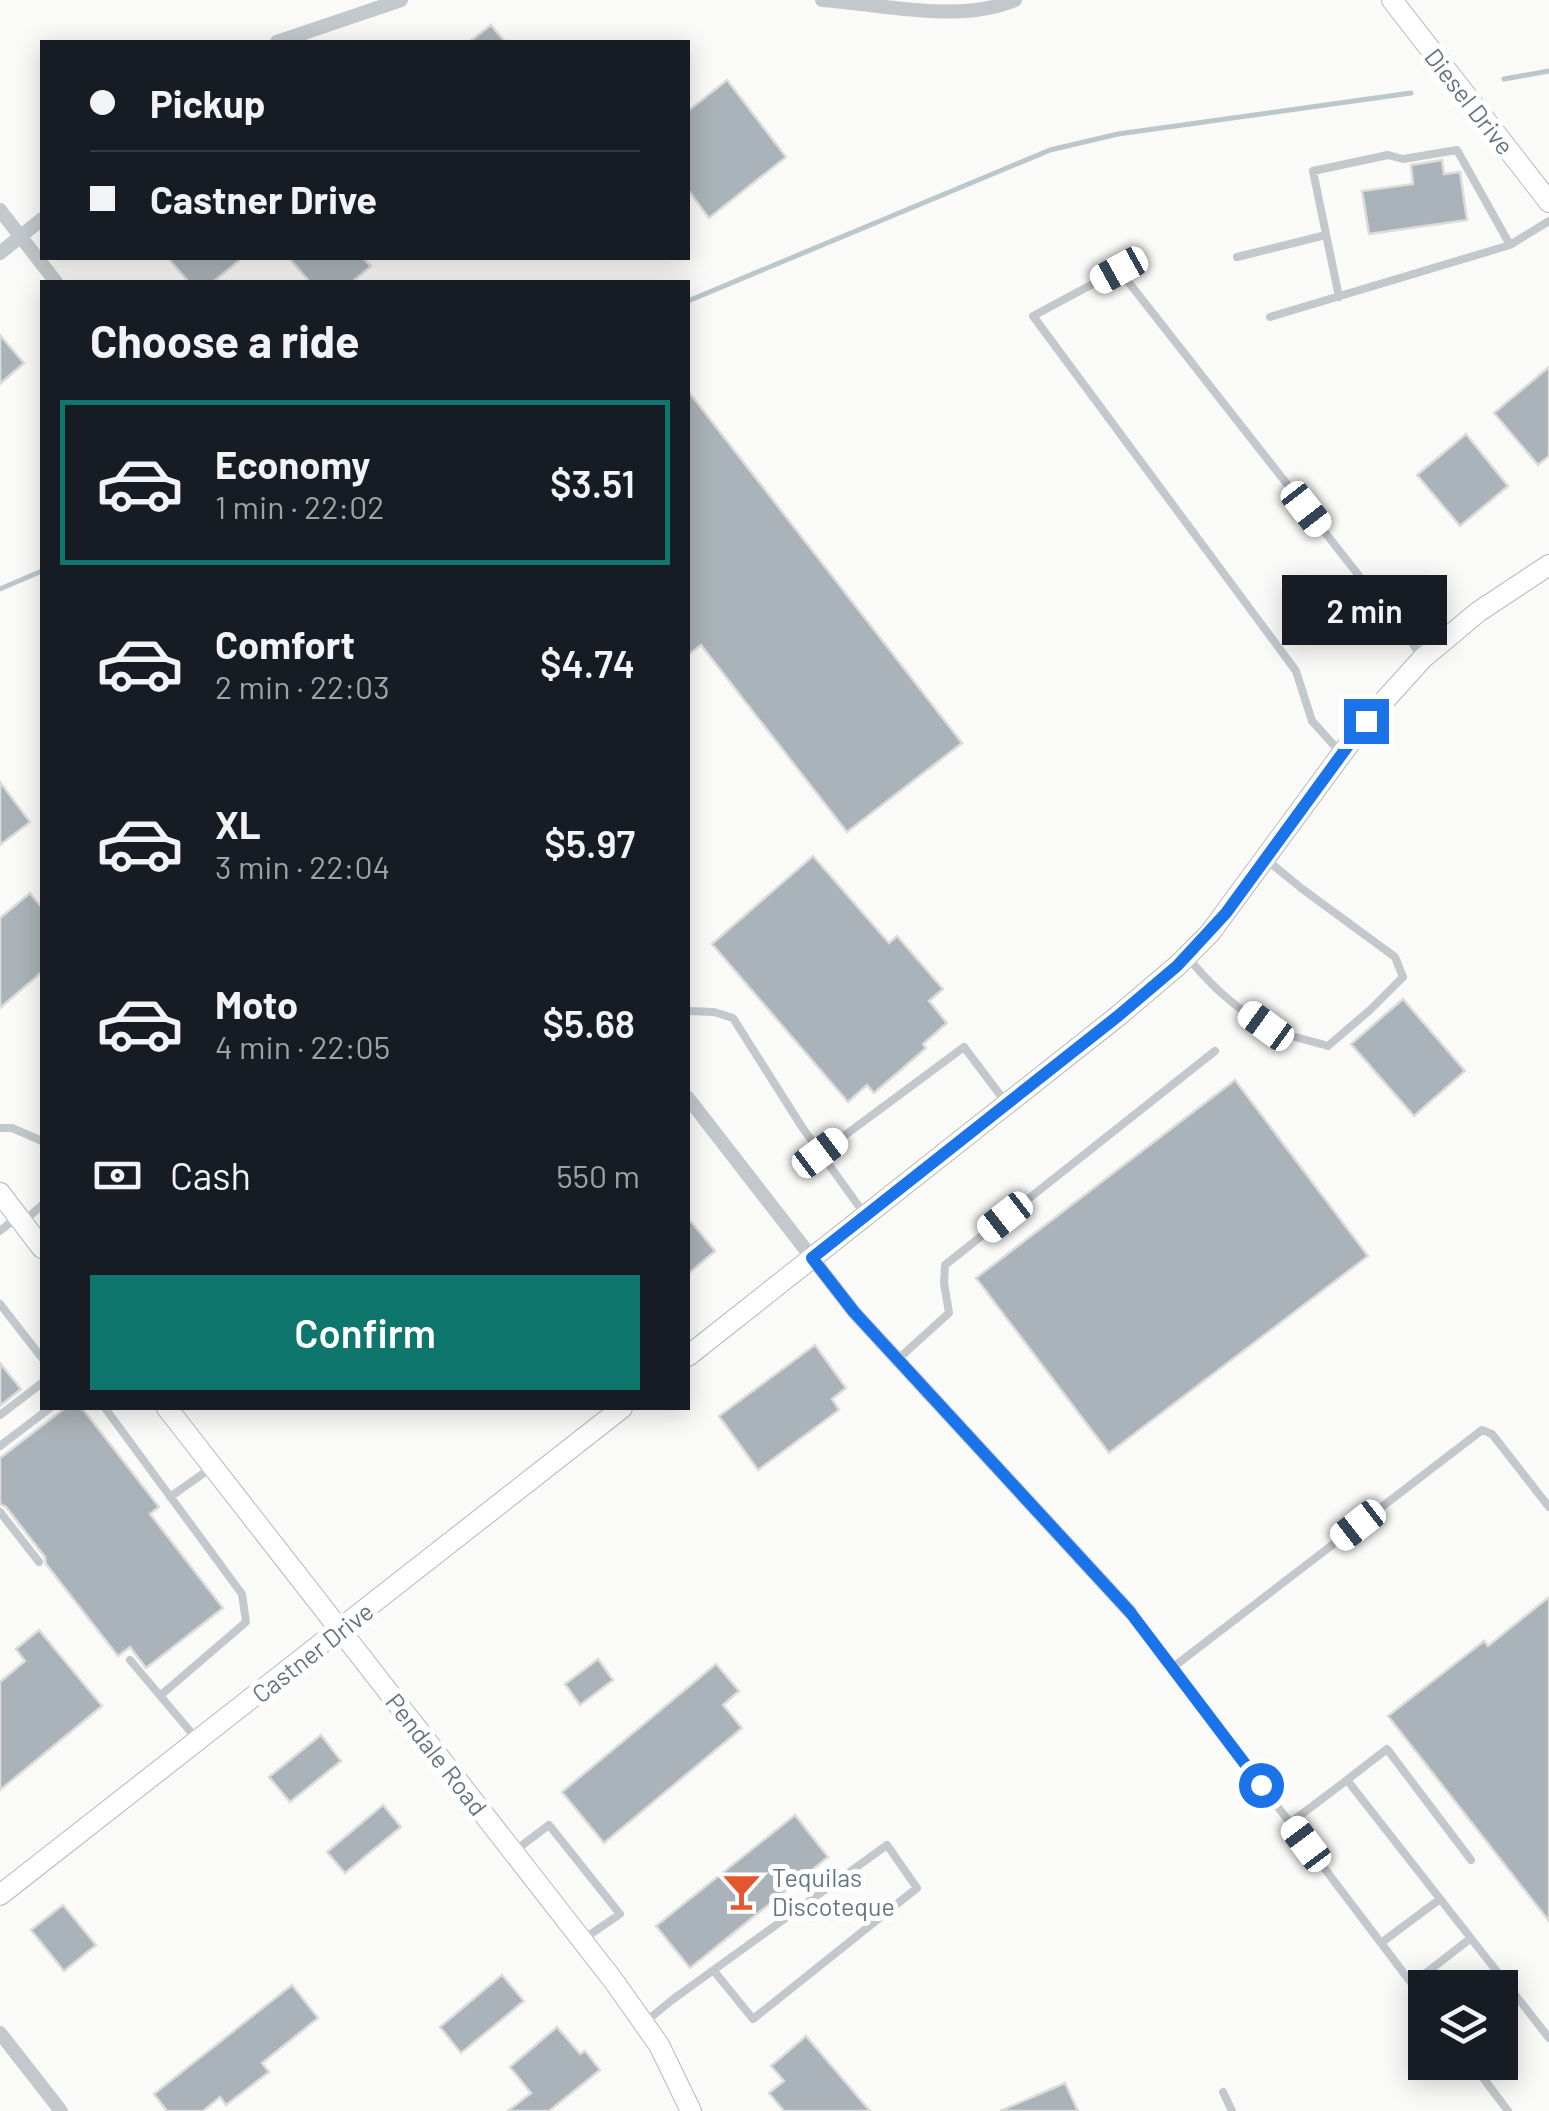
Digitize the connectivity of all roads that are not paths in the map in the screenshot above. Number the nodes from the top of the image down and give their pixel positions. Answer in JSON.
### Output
{"nodes":[{"id":1,"x":400,"y":0,"type":"edge"},
{"id":2,"x":822,"y":0,"type":"edge"},
{"id":3,"x":1015,"y":0,"type":"edge"},
{"id":4,"x":1392,"y":0,"type":"edge"},
{"id":5,"x":283,"y":40,"type":"edge"},
{"id":6,"x":1549,"y":202,"type":"edge"},
{"id":7,"x":0,"y":210,"type":"edge"},
{"id":8,"x":40,"y":221,"type":"edge"},
{"id":9,"x":1549,"y":221,"type":"edge"},
{"id":10,"x":1326,"y":234,"type":"junction"},
{"id":11,"x":20,"y":236,"type":"junction"},
{"id":12,"x":1510,"y":244,"type":"junction"},
{"id":13,"x":0,"y":252,"type":"edge"},
{"id":14,"x":1237,"y":257,"type":"dead end"},
{"id":15,"x":54,"y":280,"type":"edge"},
{"id":16,"x":1339,"y":296,"type":"junction"},
{"id":17,"x":1270,"y":318,"type":"dead end"},
{"id":18,"x":1549,"y":565,"type":"edge"},
{"id":19,"x":1423,"y":658,"type":"junction"},
{"id":20,"x":1341,"y":753,"type":"junction"},
{"id":21,"x":1266,"y":859,"type":"junction"},
{"id":22,"x":1187,"y":956,"type":"junction"},
{"id":23,"x":690,"y":1011,"type":"edge"},
{"id":24,"x":1214,"y":1051,"type":"dead end"},
{"id":25,"x":690,"y":1101,"type":"edge"},
{"id":26,"x":1007,"y":1104,"type":"junction"},
{"id":27,"x":0,"y":1128,"type":"edge"},
{"id":28,"x":40,"y":1139,"type":"edge"},
{"id":29,"x":820,"y":1153,"type":"junction"},
{"id":30,"x":0,"y":1194,"type":"edge"},
{"id":31,"x":40,"y":1206,"type":"edge"},
{"id":32,"x":866,"y":1216,"type":"junction"},
{"id":33,"x":20,"y":1220,"type":"junction"},
{"id":34,"x":0,"y":1231,"type":"edge"},
{"id":35,"x":40,"y":1245,"type":"edge"},
{"id":36,"x":812,"y":1258,"type":"junction"},
{"id":37,"x":0,"y":1304,"type":"edge"},
{"id":38,"x":690,"y":1354,"type":"edge"},
{"id":39,"x":40,"y":1355,"type":"edge"},
{"id":40,"x":897,"y":1360,"type":"junction"},
{"id":41,"x":40,"y":1384,"type":"edge"},
{"id":42,"x":47,"y":1410,"type":"edge"},
{"id":43,"x":107,"y":1410,"type":"edge"},
{"id":44,"x":169,"y":1410,"type":"edge"},
{"id":45,"x":619,"y":1410,"type":"edge"},
{"id":46,"x":0,"y":1415,"type":"edge"},
{"id":47,"x":0,"y":1446,"type":"edge"},
{"id":48,"x":212,"y":1466,"type":"junction"},
{"id":49,"x":170,"y":1497,"type":"junction"},
{"id":50,"x":1549,"y":1508,"type":"edge"},
{"id":51,"x":0,"y":1512,"type":"edge"},
{"id":52,"x":39,"y":1562,"type":"dead end"},
{"id":53,"x":1130,"y":1612,"type":"joint"},
{"id":54,"x":340,"y":1630,"type":"junction"},
{"id":55,"x":130,"y":1660,"type":"dead end"},
{"id":56,"x":1172,"y":1668,"type":"junction"},
{"id":57,"x":161,"y":1696,"type":"junction"},
{"id":58,"x":198,"y":1740,"type":"junction"},
{"id":59,"x":1347,"y":1780,"type":"junction"},
{"id":60,"x":1290,"y":1824,"type":"junction"},
{"id":61,"x":513,"y":1852,"type":"junction"},
{"id":62,"x":1471,"y":1860,"type":"dead end"},
{"id":63,"x":0,"y":1895,"type":"edge"},
{"id":64,"x":1440,"y":1899,"type":"junction"},
{"id":65,"x":1471,"y":1938,"type":"junction"},
{"id":66,"x":582,"y":1941,"type":"junction"},
{"id":67,"x":1381,"y":1943,"type":"junction"},
{"id":68,"x":1430,"y":1970,"type":"edge"},
{"id":69,"x":1496,"y":1970,"type":"edge"},
{"id":70,"x":714,"y":1971,"type":"junction"},
{"id":71,"x":1408,"y":1979,"type":"edge"},
{"id":72,"x":1518,"y":1998,"type":"edge"},
{"id":73,"x":644,"y":2023,"type":"junction"},
{"id":74,"x":0,"y":2033,"type":"edge"},
{"id":75,"x":1549,"y":2038,"type":"edge"},
{"id":76,"x":1485,"y":2080,"type":"edge"},
{"id":77,"x":1223,"y":2092,"type":"dead end"},
{"id":78,"x":61,"y":2111,"type":"edge"},
{"id":79,"x":691,"y":2111,"type":"edge"},
{"id":80,"x":1232,"y":2111,"type":"edge"},
{"id":81,"x":1508,"y":2111,"type":"edge"}],
"edges":[{"from":1,"to":5,"type":"street"},
{"from":2,"to":3,"type":"street"},
{"from":4,"to":6,"type":"street","name":"Diesel Drive"},
{"from":7,"to":11,"type":"street"},
{"from":8,"to":11,"type":"street"},
{"from":9,"to":12,"type":"lane"},
{"from":10,"to":12,"type":"lane"},
{"from":10,"to":14,"type":"lane"},
{"from":10,"to":16,"type":"lane"},
{"from":11,"to":13,"type":"street"},
{"from":11,"to":15,"type":"street"},
{"from":12,"to":16,"type":"lane"},
{"from":16,"to":17,"type":"lane"},
{"from":18,"to":19,"type":"street"},
{"from":19,"to":20,"type":"street"},
{"from":19,"to":20,"type":"lane"},
{"from":20,"to":21,"type":"street"},
{"from":21,"to":22,"type":"street"},
{"from":21,"to":22,"type":"lane"},
{"from":22,"to":26,"type":"street"},
{"from":23,"to":29,"type":"lane"},
{"from":24,"to":40,"type":"lane"},
{"from":25,"to":36,"type":"street"},
{"from":26,"to":29,"type":"lane"},
{"from":26,"to":32,"type":"street"},
{"from":27,"to":28,"type":"lane"},
{"from":29,"to":32,"type":"lane"},
{"from":30,"to":33,"type":"street"},
{"from":31,"to":33,"type":"lane"},
{"from":32,"to":36,"type":"street"},
{"from":33,"to":34,"type":"lane"},
{"from":33,"to":35,"type":"street"},
{"from":36,"to":38,"type":"street"},
{"from":36,"to":40,"type":"street"},
{"from":37,"to":39,"type":"lane"},
{"from":40,"to":53,"type":"street"},
{"from":41,"to":46,"type":"lane"},
{"from":42,"to":47,"type":"lane"},
{"from":43,"to":49,"type":"lane"},
{"from":44,"to":48,"type":"street","name":"Pendale Road"},
{"from":45,"to":54,"type":"street","name":"Castner Drive"},
{"from":48,"to":49,"type":"lane"},
{"from":48,"to":54,"type":"street","name":"Pendale Road"},
{"from":49,"to":57,"type":"lane"},
{"from":50,"to":56,"type":"lane"},
{"from":51,"to":52,"type":"lane"},
{"from":53,"to":56,"type":"lane"},
{"from":54,"to":58,"type":"street","name":"Castner Drive"},
{"from":54,"to":61,"type":"street","name":"Pendale Road"},
{"from":55,"to":57,"type":"lane"},
{"from":56,"to":60,"type":"lane"},
{"from":57,"to":58,"type":"lane"},
{"from":58,"to":63,"type":"street","name":"Castner Drive"},
{"from":59,"to":60,"type":"lane"},
{"from":59,"to":62,"type":"lane"},
{"from":59,"to":64,"type":"lane"},
{"from":60,"to":67,"type":"lane"},
{"from":61,"to":66,"type":"street","name":"Pendale Road"},
{"from":61,"to":66,"type":"lane"},
{"from":64,"to":65,"type":"lane"},
{"from":64,"to":67,"type":"lane"},
{"from":65,"to":68,"type":"lane"},
{"from":65,"to":69,"type":"lane"},
{"from":66,"to":73,"type":"street","name":"Pendale Road"},
{"from":67,"to":71,"type":"lane"},
{"from":70,"to":70,"type":"lane"},
{"from":70,"to":73,"type":"lane"},
{"from":72,"to":75,"type":"lane"},
{"from":73,"to":79,"type":"street","name":"Pendale Road"},
{"from":74,"to":78,"type":"street"},
{"from":76,"to":81,"type":"lane"},
{"from":77,"to":80,"type":"lane"}]}
